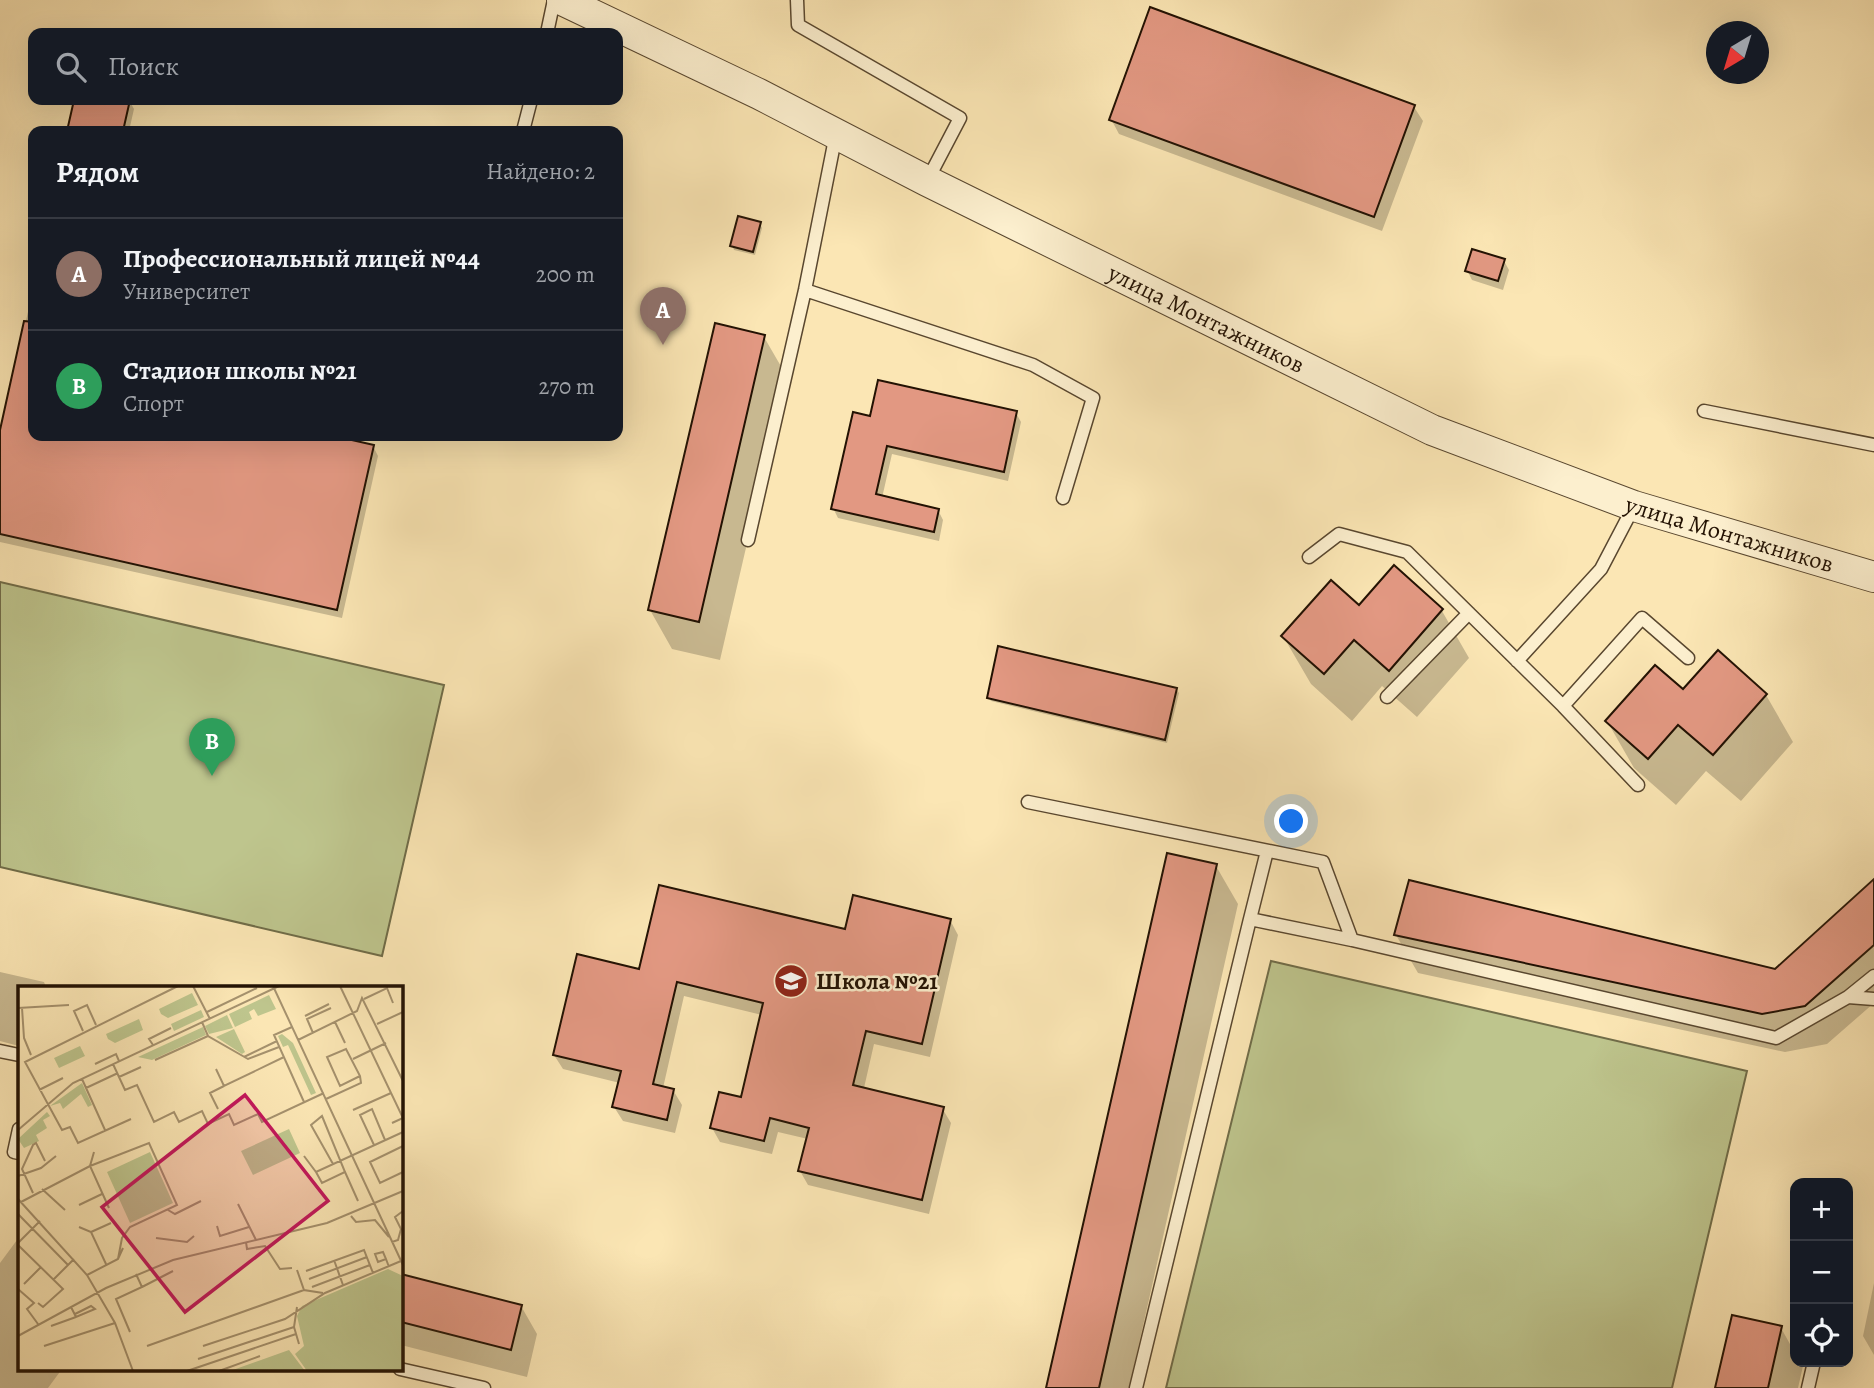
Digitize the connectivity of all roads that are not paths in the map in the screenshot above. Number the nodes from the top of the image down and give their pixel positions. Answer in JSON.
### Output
{"nodes":[{"id":1,"x":554,"y":0,"type":"edge"},
{"id":2,"x":562,"y":0,"type":"edge"},
{"id":3,"x":797,"y":0,"type":"edge"},
{"id":4,"x":548,"y":28,"type":"edge"},
{"id":5,"x":620,"y":28,"type":"edge"},
{"id":6,"x":623,"y":29,"type":"edge"},
{"id":7,"x":530,"y":105,"type":"edge"},
{"id":8,"x":524,"y":126,"type":"edge"},
{"id":9,"x":836,"y":134,"type":"junction"},
{"id":10,"x":927,"y":181,"type":"junction"},
{"id":11,"x":805,"y":290,"type":"junction"},
{"id":12,"x":1704,"y":411,"type":"dead end"},
{"id":13,"x":1874,"y":445,"type":"edge"},
{"id":14,"x":1063,"y":498,"type":"dead end"},
{"id":15,"x":1634,"y":506,"type":"junction"},
{"id":16,"x":748,"y":540,"type":"dead end"},
{"id":17,"x":1309,"y":556,"type":"dead end"},
{"id":18,"x":1874,"y":577,"type":"edge"},
{"id":19,"x":1469,"y":613,"type":"junction"},
{"id":20,"x":1688,"y":658,"type":"dead end"},
{"id":21,"x":1517,"y":661,"type":"junction"},
{"id":22,"x":1387,"y":697,"type":"dead end"},
{"id":23,"x":1563,"y":706,"type":"junction"},
{"id":24,"x":1637,"y":785,"type":"dead end"},
{"id":25,"x":1028,"y":802,"type":"dead end"},
{"id":26,"x":1267,"y":851,"type":"junction"},
{"id":27,"x":1250,"y":919,"type":"junction"},
{"id":28,"x":1352,"y":940,"type":"junction"},
{"id":29,"x":1874,"y":976,"type":"edge"},
{"id":30,"x":1848,"y":997,"type":"junction"},
{"id":31,"x":1874,"y":999,"type":"edge"},
{"id":32,"x":0,"y":1051,"type":"edge"},
{"id":33,"x":18,"y":1055,"type":"edge"},
{"id":34,"x":18,"y":1134,"type":"edge"},
{"id":35,"x":18,"y":1153,"type":"edge"},
{"id":36,"x":1813,"y":1367,"type":"edge"},
{"id":37,"x":402,"y":1369,"type":"edge"},
{"id":38,"x":484,"y":1388,"type":"edge"},
{"id":39,"x":1136,"y":1388,"type":"edge"},
{"id":40,"x":1808,"y":1388,"type":"edge"}],
"edges":[{"from":1,"to":4,"type":"lane"},
{"from":2,"to":5,"type":"street","name":"улица Монтажников"},
{"from":3,"to":10,"type":"lane"},
{"from":6,"to":9,"type":"street","name":"улица Монтажников"},
{"from":7,"to":8,"type":"lane"},
{"from":9,"to":10,"type":"street","name":"улица Монтажников"},
{"from":9,"to":11,"type":"lane"},
{"from":10,"to":15,"type":"street","name":"улица Монтажников"},
{"from":11,"to":14,"type":"lane"},
{"from":11,"to":16,"type":"lane"},
{"from":12,"to":13,"type":"lane"},
{"from":15,"to":18,"type":"street","name":"улица Монтажников"},
{"from":15,"to":21,"type":"lane"},
{"from":17,"to":19,"type":"lane"},
{"from":19,"to":21,"type":"lane"},
{"from":19,"to":22,"type":"lane"},
{"from":20,"to":23,"type":"lane"},
{"from":21,"to":23,"type":"lane"},
{"from":23,"to":24,"type":"lane"},
{"from":25,"to":26,"type":"lane"},
{"from":26,"to":27,"type":"lane"},
{"from":26,"to":28,"type":"lane"},
{"from":27,"to":28,"type":"lane"},
{"from":27,"to":39,"type":"lane"},
{"from":28,"to":30,"type":"lane"},
{"from":29,"to":30,"type":"lane"},
{"from":30,"to":31,"type":"lane"},
{"from":32,"to":33,"type":"lane"},
{"from":34,"to":35,"type":"lane"},
{"from":36,"to":40,"type":"lane"},
{"from":37,"to":38,"type":"lane"}]}
